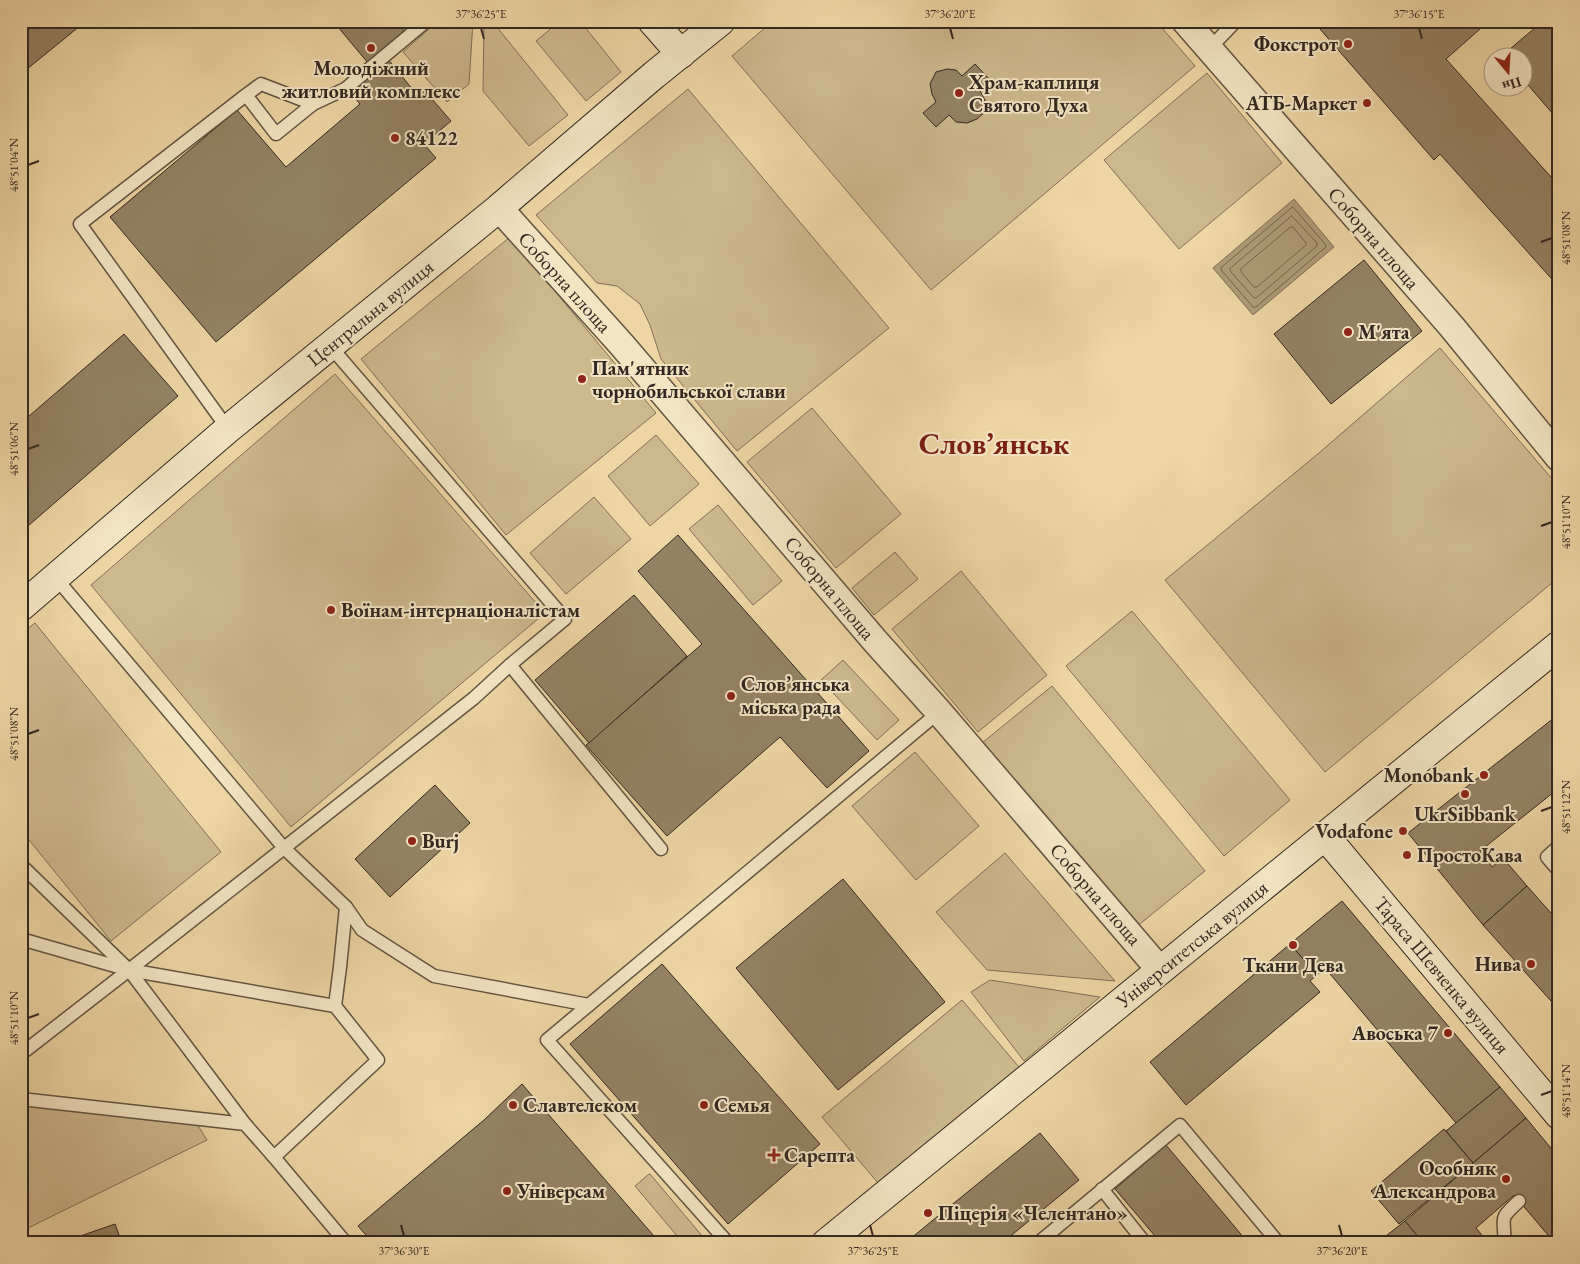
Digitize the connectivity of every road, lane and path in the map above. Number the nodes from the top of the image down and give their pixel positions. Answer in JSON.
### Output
{"nodes":[{"id":1,"x":424,"y":21,"type":"edge"},
{"id":2,"x":652,"y":21,"type":"edge"},
{"id":3,"x":721,"y":21,"type":"edge"},
{"id":4,"x":1185,"y":21,"type":"edge"},
{"id":5,"x":1236,"y":21,"type":"edge"},
{"id":6,"x":1209,"y":49,"type":"junction"},
{"id":7,"x":681,"y":54,"type":"junction"},
{"id":8,"x":246,"y":96,"type":"junction"},
{"id":9,"x":313,"y":104,"type":"junction"},
{"id":10,"x":499,"y":208,"type":"junction"},
{"id":11,"x":330,"y":346,"type":"junction"},
{"id":12,"x":228,"y":429,"type":"junction"},
{"id":13,"x":1559,"y":458,"type":"edge"},
{"id":14,"x":56,"y":577,"type":"junction"},
{"id":15,"x":21,"y":606,"type":"edge"},
{"id":16,"x":1559,"y":645,"type":"edge"},
{"id":17,"x":510,"y":665,"type":"junction"},
{"id":18,"x":939,"y":712,"type":"junction"},
{"id":19,"x":1325,"y":836,"type":"junction"},
{"id":20,"x":1559,"y":846,"type":"edge"},
{"id":21,"x":284,"y":848,"type":"junction"},
{"id":22,"x":661,"y":849,"type":"dead end"},
{"id":23,"x":21,"y":865,"type":"edge"},
{"id":24,"x":1559,"y":870,"type":"edge"},
{"id":25,"x":346,"y":906,"type":"junction"},
{"id":26,"x":21,"y":939,"type":"edge"},
{"id":27,"x":129,"y":970,"type":"junction"},
{"id":28,"x":1160,"y":970,"type":"junction"},
{"id":29,"x":335,"y":1006,"type":"junction"},
{"id":30,"x":589,"y":1006,"type":"junction"},
{"id":31,"x":21,"y":1054,"type":"edge"},
{"id":32,"x":21,"y":1099,"type":"edge"},
{"id":33,"x":1559,"y":1115,"type":"edge"},
{"id":34,"x":246,"y":1124,"type":"junction"},
{"id":35,"x":274,"y":1156,"type":"junction"},
{"id":36,"x":1102,"y":1189,"type":"junction"},
{"id":37,"x":1519,"y":1201,"type":"dead end"},
{"id":38,"x":1505,"y":1242,"type":"edge"},
{"id":39,"x":346,"y":1243,"type":"edge"},
{"id":40,"x":728,"y":1243,"type":"edge"},
{"id":41,"x":826,"y":1243,"type":"edge"},
{"id":42,"x":1038,"y":1243,"type":"edge"},
{"id":43,"x":1145,"y":1243,"type":"edge"},
{"id":44,"x":1273,"y":1243,"type":"edge"}],
"edges":[{"from":1,"to":9,"type":"lane"},
{"from":2,"to":7,"type":"street"},
{"from":3,"to":7,"type":"street","name":"Центральна вулиця"},
{"from":4,"to":6,"type":"street","name":"Соборна площа"},
{"from":5,"to":6,"type":"lane"},
{"from":6,"to":13,"type":"street","name":"Соборна площа"},
{"from":7,"to":10,"type":"street","name":"Центральна вулиця"},
{"from":8,"to":9,"type":"lane"},
{"from":8,"to":9,"type":"lane"},
{"from":8,"to":12,"type":"lane"},
{"from":10,"to":11,"type":"street","name":"Центральна вулиця"},
{"from":10,"to":18,"type":"street","name":"Соборна площа"},
{"from":11,"to":12,"type":"street","name":"Центральна вулиця"},
{"from":11,"to":17,"type":"lane"},
{"from":12,"to":14,"type":"street","name":"Центральна вулиця"},
{"from":14,"to":15,"type":"street","name":"Центральна вулиця"},
{"from":14,"to":21,"type":"lane"},
{"from":16,"to":19,"type":"street","name":"Університетська вулиця"},
{"from":17,"to":21,"type":"lane"},
{"from":17,"to":22,"type":"lane"},
{"from":18,"to":28,"type":"street","name":"Соборна площа"},
{"from":18,"to":30,"type":"lane"},
{"from":19,"to":28,"type":"street","name":"Університетська вулиця"},
{"from":19,"to":33,"type":"street","name":"Тараса Шевченка вулиця"},
{"from":20,"to":24,"type":"lane"},
{"from":21,"to":25,"type":"lane"},
{"from":21,"to":27,"type":"lane"},
{"from":23,"to":27,"type":"lane"},
{"from":25,"to":29,"type":"lane"},
{"from":25,"to":30,"type":"lane"},
{"from":26,"to":27,"type":"lane"},
{"from":27,"to":29,"type":"lane"},
{"from":27,"to":31,"type":"lane"},
{"from":27,"to":34,"type":"lane"},
{"from":28,"to":41,"type":"street","name":"Університетська вулиця"},
{"from":29,"to":35,"type":"lane"},
{"from":30,"to":40,"type":"lane"},
{"from":32,"to":34,"type":"lane"},
{"from":34,"to":35,"type":"lane"},
{"from":35,"to":39,"type":"lane"},
{"from":36,"to":42,"type":"lane"},
{"from":36,"to":43,"type":"lane"},
{"from":36,"to":44,"type":"lane"},
{"from":37,"to":38,"type":"lane"}]}
